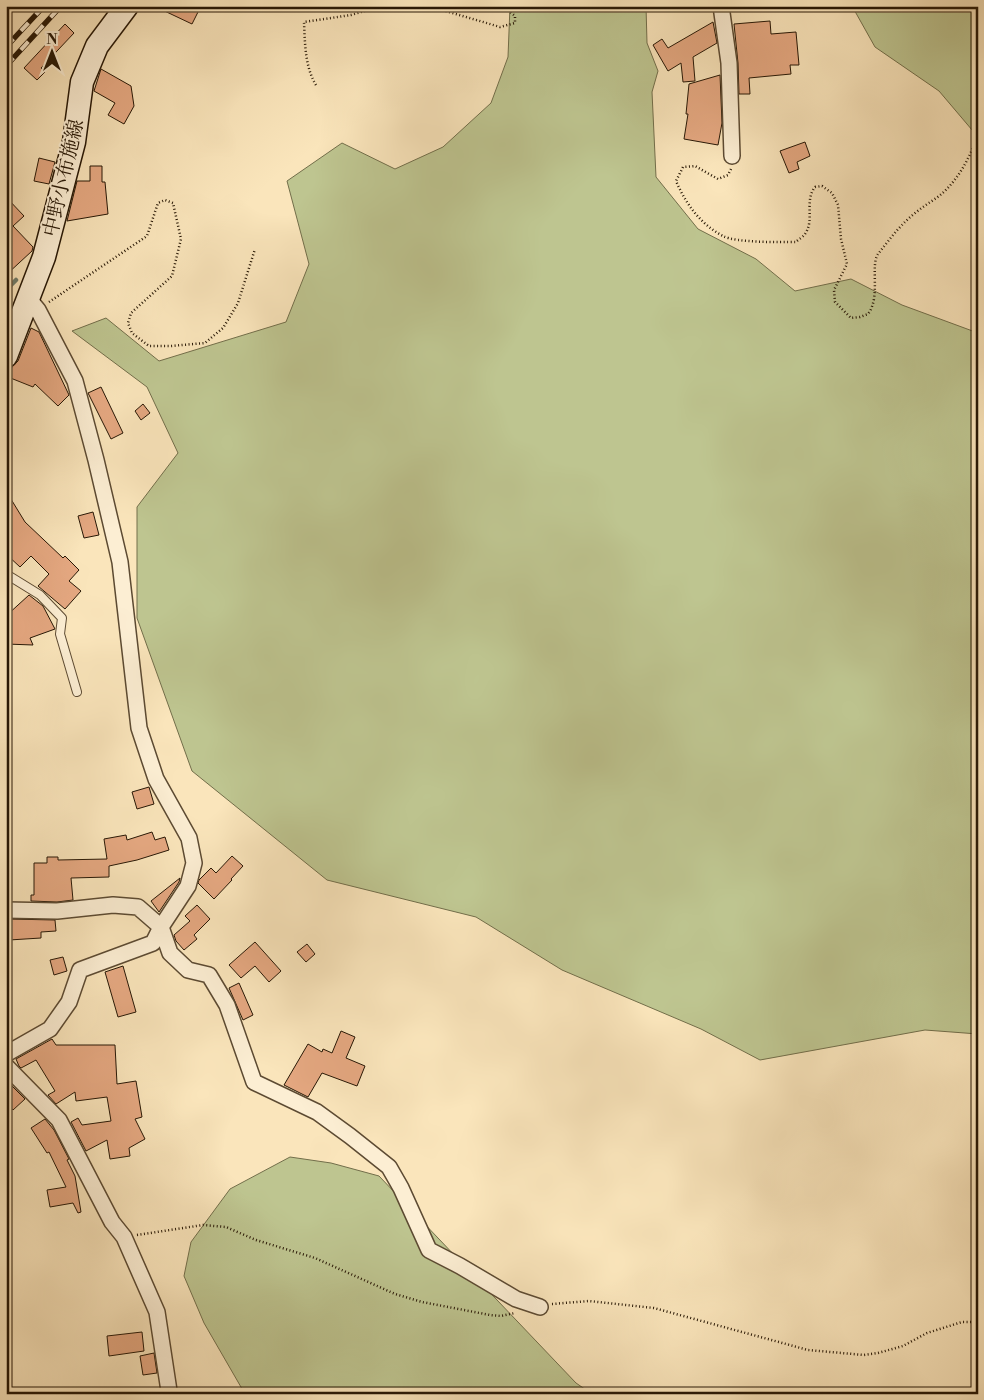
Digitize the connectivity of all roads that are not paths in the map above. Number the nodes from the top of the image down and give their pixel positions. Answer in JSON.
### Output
{"nodes":[{"id":1,"x":127,"y":6,"type":"edge"},
{"id":2,"x":726,"y":8,"type":"edge"},
{"id":3,"x":732,"y":156,"type":"road end"},
{"id":4,"x":33,"y":305,"type":"junction"},
{"id":5,"x":6,"y":356,"type":"edge"},
{"id":6,"x":6,"y":574,"type":"edge"},
{"id":7,"x":77,"y":692,"type":"dead end"},
{"id":8,"x":6,"y":910,"type":"edge"},
{"id":9,"x":161,"y":927,"type":"junction"},
{"id":10,"x":6,"y":1054,"type":"edge"},
{"id":11,"x":6,"y":1066,"type":"edge"},
{"id":12,"x":540,"y":1307,"type":"dead end"},
{"id":13,"x":169,"y":1391,"type":"dead end"}],
"edges":[{"from":1,"to":4,"type":"main road","name":"中野小布施線"},
{"from":2,"to":3,"type":"street"},
{"from":4,"to":5,"type":"main road","name":"中野小布施線"},
{"from":4,"to":9,"type":"street"},
{"from":6,"to":7,"type":"lane"},
{"from":8,"to":9,"type":"street"},
{"from":9,"to":10,"type":"street"},
{"from":9,"to":12,"type":"street"},
{"from":11,"to":13,"type":"street"}]}
